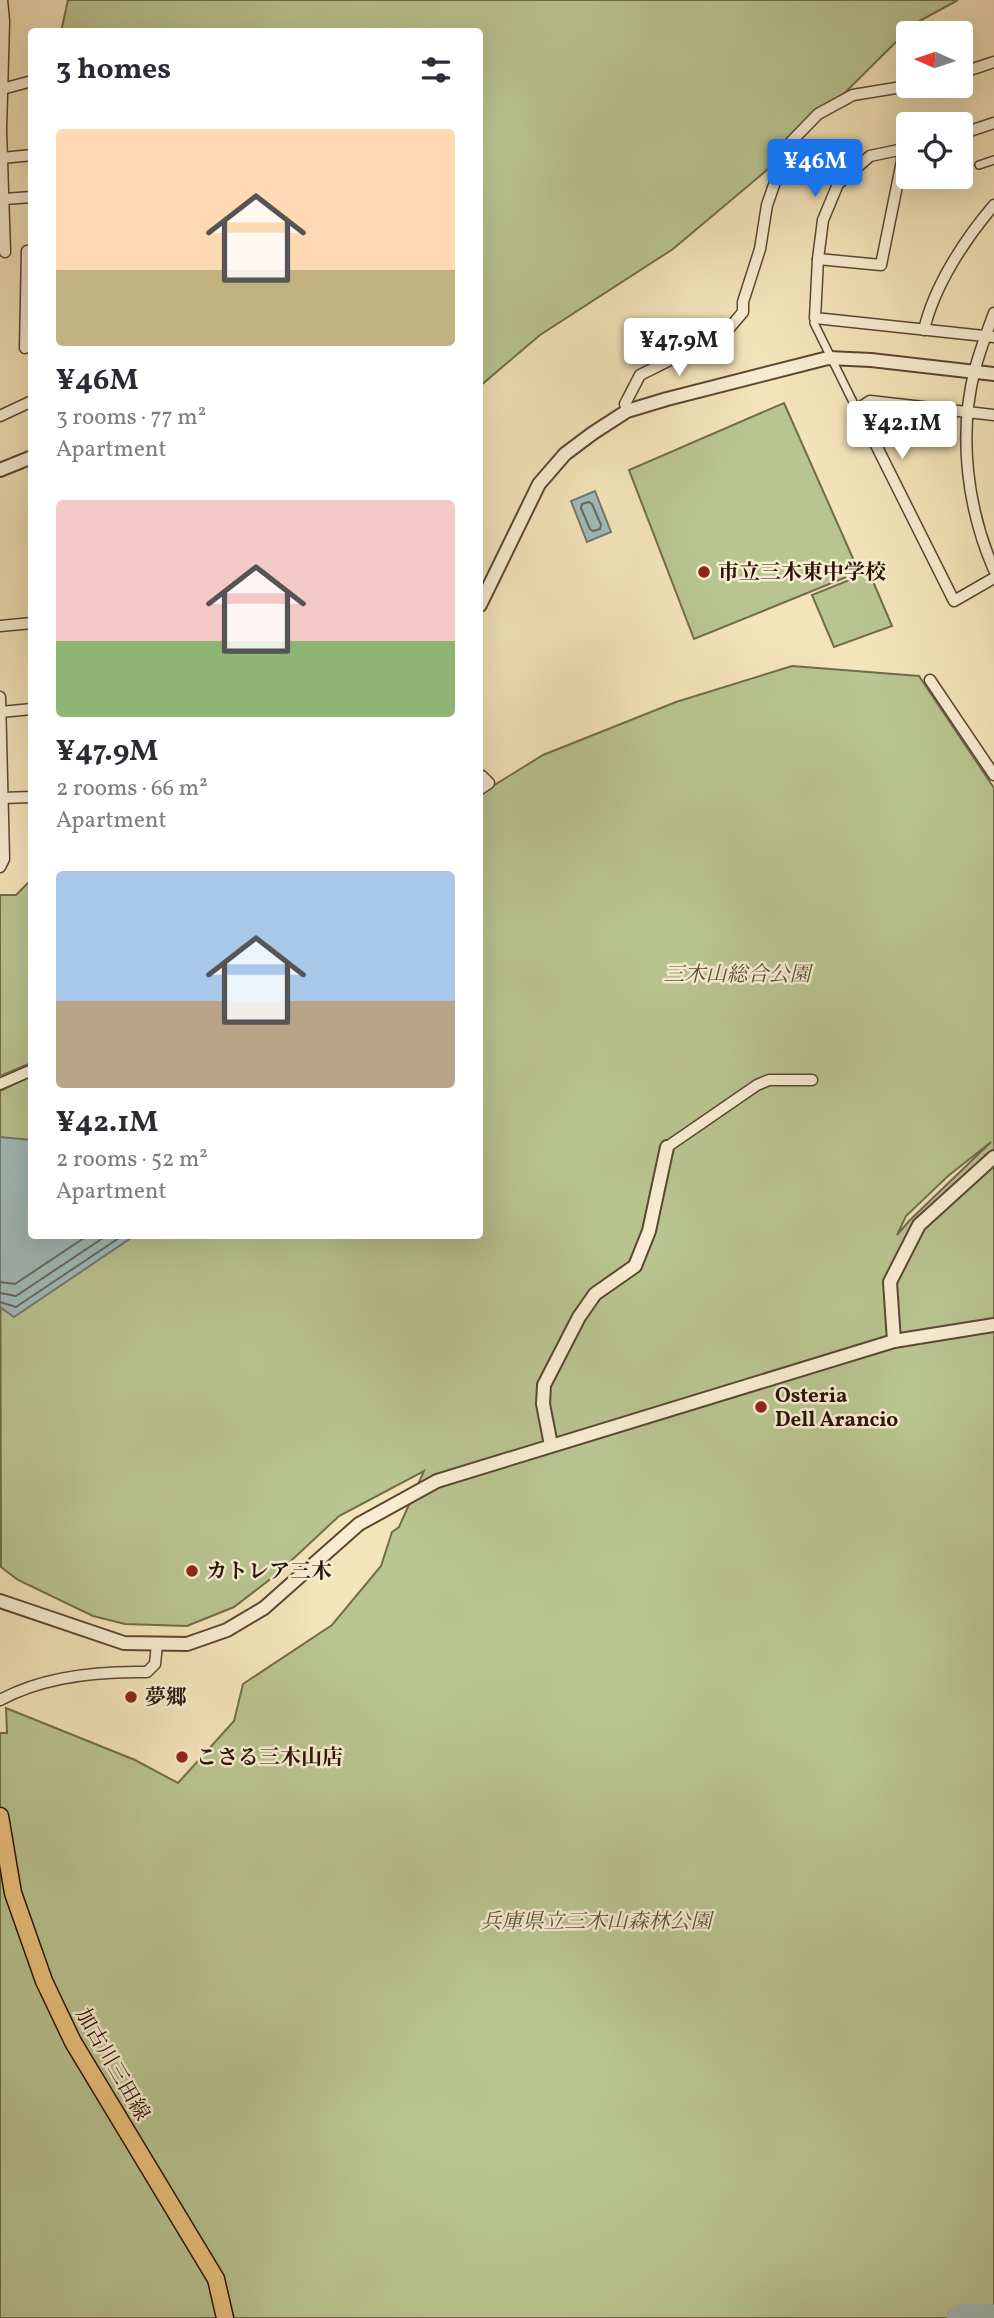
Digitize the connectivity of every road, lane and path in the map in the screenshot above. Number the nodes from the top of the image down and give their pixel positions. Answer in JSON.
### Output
{"nodes":[{"id":1,"x":2,"y":0,"type":"edge"},
{"id":2,"x":994,"y":62,"type":"edge"},
{"id":3,"x":973,"y":69,"type":"edge"},
{"id":4,"x":1,"y":73,"type":"edge"},
{"id":5,"x":28,"y":82,"type":"edge"},
{"id":6,"x":896,"y":88,"type":"edge"},
{"id":7,"x":2,"y":89,"type":"junction"},
{"id":8,"x":994,"y":123,"type":"edge"},
{"id":9,"x":1,"y":130,"type":"edge"},
{"id":10,"x":973,"y":130,"type":"edge"},
{"id":11,"x":896,"y":151,"type":"edge"},
{"id":12,"x":28,"y":155,"type":"edge"},
{"id":13,"x":2,"y":158,"type":"junction"},
{"id":14,"x":994,"y":160,"type":"edge"},
{"id":15,"x":979,"y":165,"type":"dead end"},
{"id":16,"x":896,"y":189,"type":"edge"},
{"id":17,"x":28,"y":198,"type":"edge"},
{"id":18,"x":994,"y":205,"type":"edge"},
{"id":19,"x":3,"y":206,"type":"edge"},
{"id":20,"x":28,"y":251,"type":"edge"},
{"id":21,"x":3,"y":253,"type":"edge"},
{"id":22,"x":818,"y":259,"type":"junction"},
{"id":23,"x":28,"y":298,"type":"edge"},
{"id":24,"x":994,"y":313,"type":"edge"},
{"id":25,"x":815,"y":318,"type":"junction"},
{"id":26,"x":924,"y":330,"type":"junction"},
{"id":27,"x":990,"y":337,"type":"edge"},
{"id":28,"x":27,"y":346,"type":"edge"},
{"id":29,"x":831,"y":359,"type":"junction"},
{"id":30,"x":974,"y":372,"type":"junction"},
{"id":31,"x":994,"y":374,"type":"edge"},
{"id":32,"x":28,"y":403,"type":"edge"},
{"id":33,"x":858,"y":409,"type":"junction"},
{"id":34,"x":627,"y":411,"type":"junction"},
{"id":35,"x":969,"y":411,"type":"junction"},
{"id":36,"x":994,"y":415,"type":"edge"},
{"id":37,"x":0,"y":416,"type":"edge"},
{"id":38,"x":28,"y":459,"type":"edge"},
{"id":39,"x":0,"y":470,"type":"edge"},
{"id":40,"x":994,"y":570,"type":"edge"},
{"id":41,"x":994,"y":578,"type":"edge"},
{"id":42,"x":483,"y":599,"type":"edge"},
{"id":43,"x":28,"y":623,"type":"edge"},
{"id":44,"x":0,"y":626,"type":"edge"},
{"id":45,"x":929,"y":680,"type":"dead end"},
{"id":46,"x":0,"y":697,"type":"edge"},
{"id":47,"x":28,"y":709,"type":"edge"},
{"id":48,"x":0,"y":712,"type":"edge"},
{"id":49,"x":994,"y":775,"type":"edge"},
{"id":50,"x":28,"y":797,"type":"edge"},
{"id":51,"x":2,"y":798,"type":"junction"},
{"id":52,"x":0,"y":867,"type":"edge"},
{"id":53,"x":28,"y":1072,"type":"edge"},
{"id":54,"x":812,"y":1080,"type":"dead end"},
{"id":55,"x":0,"y":1084,"type":"edge"},
{"id":56,"x":667,"y":1147,"type":"joint"},
{"id":57,"x":994,"y":1157,"type":"edge"},
{"id":58,"x":994,"y":1325,"type":"edge"},
{"id":59,"x":894,"y":1341,"type":"junction"},
{"id":60,"x":551,"y":1445,"type":"junction"},
{"id":61,"x":0,"y":1601,"type":"edge"},
{"id":62,"x":157,"y":1644,"type":"junction"},
{"id":63,"x":0,"y":1700,"type":"edge"},
{"id":64,"x":0,"y":1816,"type":"edge"},
{"id":65,"x":7,"y":1896,"type":"edge"},
{"id":66,"x":225,"y":2318,"type":"edge"}],
"edges":[{"from":1,"to":4,"type":"street"},
{"from":2,"to":3,"type":"street"},
{"from":4,"to":7,"type":"street"},
{"from":5,"to":7,"type":"street"},
{"from":6,"to":34,"type":"street"},
{"from":7,"to":9,"type":"street"},
{"from":8,"to":10,"type":"street"},
{"from":9,"to":13,"type":"street"},
{"from":11,"to":22,"type":"street"},
{"from":12,"to":13,"type":"street"},
{"from":13,"to":19,"type":"street"},
{"from":14,"to":15,"type":"street"},
{"from":16,"to":22,"type":"street"},
{"from":17,"to":19,"type":"street"},
{"from":18,"to":26,"type":"street"},
{"from":19,"to":21,"type":"street"},
{"from":20,"to":21,"type":"street"},
{"from":22,"to":25,"type":"street"},
{"from":23,"to":28,"type":"street"},
{"from":24,"to":27,"type":"street"},
{"from":25,"to":26,"type":"street"},
{"from":25,"to":29,"type":"street"},
{"from":26,"to":27,"type":"street"},
{"from":27,"to":30,"type":"street"},
{"from":29,"to":30,"type":"street"},
{"from":29,"to":33,"type":"street"},
{"from":29,"to":34,"type":"street"},
{"from":30,"to":31,"type":"street"},
{"from":30,"to":35,"type":"street"},
{"from":32,"to":37,"type":"street"},
{"from":33,"to":35,"type":"street"},
{"from":33,"to":41,"type":"street"},
{"from":34,"to":42,"type":"street"},
{"from":35,"to":36,"type":"street"},
{"from":35,"to":40,"type":"street"},
{"from":38,"to":39,"type":"street"},
{"from":43,"to":44,"type":"street"},
{"from":45,"to":49,"type":"street"},
{"from":46,"to":48,"type":"street"},
{"from":47,"to":48,"type":"street"},
{"from":48,"to":51,"type":"street"},
{"from":50,"to":51,"type":"street"},
{"from":51,"to":52,"type":"street"},
{"from":53,"to":55,"type":"street"},
{"from":54,"to":56,"type":"street"},
{"from":56,"to":60,"type":"street"},
{"from":57,"to":59,"type":"street"},
{"from":58,"to":59,"type":"street"},
{"from":59,"to":60,"type":"street"},
{"from":60,"to":62,"type":"street"},
{"from":61,"to":62,"type":"street"},
{"from":62,"to":63,"type":"street"},
{"from":64,"to":65,"type":"main road","name":"加古川三田線"},
{"from":65,"to":66,"type":"main road","name":"加古川三田線"}]}
